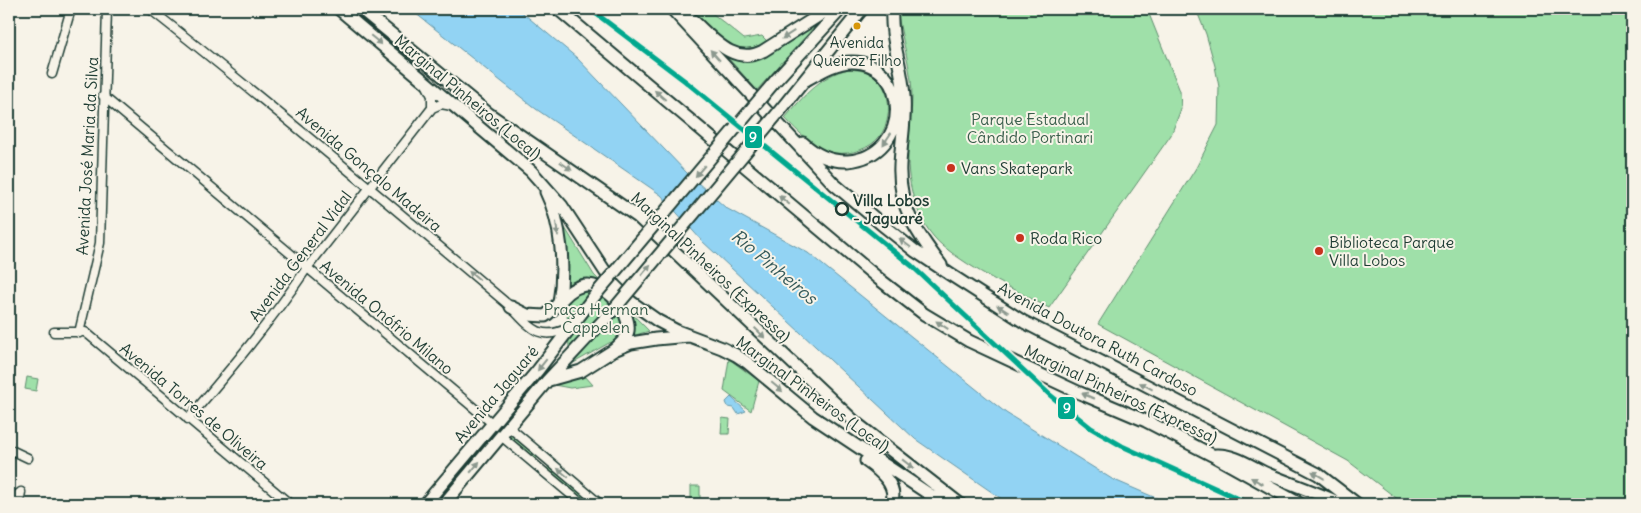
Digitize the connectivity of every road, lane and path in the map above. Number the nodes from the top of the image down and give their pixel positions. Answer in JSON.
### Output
{"nodes":[{"id":1,"x":71,"y":9,"type":"edge"},
{"id":2,"x":107,"y":9,"type":"edge"},
{"id":3,"x":150,"y":9,"type":"edge"},
{"id":4,"x":339,"y":9,"type":"edge"},
{"id":5,"x":361,"y":9,"type":"edge"},
{"id":6,"x":558,"y":9,"type":"edge"},
{"id":7,"x":673,"y":9,"type":"edge"},
{"id":8,"x":829,"y":9,"type":"edge"},
{"id":9,"x":841,"y":9,"type":"edge"},
{"id":10,"x":862,"y":9,"type":"edge"},
{"id":11,"x":892,"y":9,"type":"edge"},
{"id":12,"x":52,"y":74,"type":"dead end"},
{"id":13,"x":423,"y":80,"type":"junction"},
{"id":14,"x":806,"y":80,"type":"junction"},
{"id":15,"x":103,"y":96,"type":"junction"},
{"id":16,"x":432,"y":108,"type":"junction"},
{"id":17,"x":457,"y":108,"type":"junction"},
{"id":18,"x":781,"y":128,"type":"junction"},
{"id":19,"x":542,"y":184,"type":"junction"},
{"id":20,"x":370,"y":187,"type":"junction"},
{"id":21,"x":307,"y":268,"type":"junction"},
{"id":22,"x":945,"y":271,"type":"junction"},
{"id":23,"x":558,"y":304,"type":"junction"},
{"id":24,"x":511,"y":307,"type":"junction"},
{"id":25,"x":572,"y":326,"type":"junction"},
{"id":26,"x":54,"y":332,"type":"dead end"},
{"id":27,"x":79,"y":333,"type":"junction"},
{"id":28,"x":690,"y":336,"type":"junction"},
{"id":29,"x":614,"y":350,"type":"junction"},
{"id":30,"x":547,"y":381,"type":"junction"},
{"id":31,"x":813,"y":417,"type":"junction"},
{"id":32,"x":188,"y":419,"type":"junction"},
{"id":33,"x":493,"y":424,"type":"junction"},
{"id":34,"x":505,"y":431,"type":"junction"},
{"id":35,"x":9,"y":449,"type":"edge"},
{"id":36,"x":1212,"y":455,"type":"junction"},
{"id":37,"x":28,"y":458,"type":"dead end"},
{"id":38,"x":545,"y":458,"type":"junction"},
{"id":39,"x":538,"y":466,"type":"junction"},
{"id":40,"x":9,"y":501,"type":"edge"},
{"id":41,"x":19,"y":504,"type":"edge"},
{"id":42,"x":290,"y":504,"type":"edge"},
{"id":43,"x":425,"y":504,"type":"edge"},
{"id":44,"x":444,"y":504,"type":"edge"},
{"id":45,"x":582,"y":504,"type":"edge"},
{"id":46,"x":600,"y":504,"type":"edge"},
{"id":47,"x":891,"y":504,"type":"edge"},
{"id":48,"x":944,"y":504,"type":"edge"},
{"id":49,"x":960,"y":504,"type":"edge"},
{"id":50,"x":1300,"y":504,"type":"edge"},
{"id":51,"x":1342,"y":504,"type":"edge"},
{"id":52,"x":1357,"y":504,"type":"edge"}],
"edges":[{"from":1,"to":12,"type":"street"},
{"from":2,"to":15,"type":"street","name":"Avenida José Maria da Silva"},
{"from":3,"to":20,"type":"street","name":"Avenida Gonçalo Madeira"},
{"from":4,"to":13,"type":"highway","name":"Marginal Pinheiros (Local)","one_way":true},
{"from":5,"to":49,"type":"highway","name":"Marginal Pinheiros (Expressa)","one_way":true},
{"from":36,"to":6,"type":"highway","name":"Marginal Pinheiros (Expressa)","one_way":true},
{"from":8,"to":7,"type":"highway","one_way":true},
{"from":18,"to":7,"type":"highway","name":"Avenida Doutora Ruth Cardoso","one_way":true},
{"from":9,"to":25,"type":"highway","name":"Avenida Jaguaré","one_way":true,"bridge":true},
{"from":10,"to":14,"type":"highway"},
{"from":11,"to":22,"type":"highway"},
{"from":13,"to":16,"type":"street"},
{"from":13,"to":17,"type":"highway","name":"Marginal Pinheiros (Local)"},
{"from":14,"to":18,"type":"highway","one_way":true},
{"from":30,"to":14,"type":"highway","name":"Avenida Jaguaré","one_way":true,"bridge":true},
{"from":15,"to":21,"type":"street","name":"Avenida Onófrio Milano"},
{"from":15,"to":27,"type":"street","name":"Avenida José Maria da Silva"},
{"from":16,"to":17,"type":"street"},
{"from":16,"to":20,"type":"street","name":"Avenida General Vidal"},
{"from":17,"to":19,"type":"highway","name":"Marginal Pinheiros (Local)"},
{"from":22,"to":18,"type":"highway","name":"Avenida Doutora Ruth Cardoso","one_way":true},
{"from":19,"to":23,"type":"highway","one_way":true},
{"from":19,"to":28,"type":"highway","name":"Marginal Pinheiros (Local)"},
{"from":20,"to":21,"type":"street","name":"Avenida General Vidal"},
{"from":24,"to":20,"type":"street","name":"Avenida Gonçalo Madeira","one_way":true},
{"from":21,"to":32,"type":"street","name":"Avenida General Vidal"},
{"from":21,"to":33,"type":"street","name":"Avenida Onófrio Milano"},
{"from":52,"to":22,"type":"highway","name":"Avenida Doutora Ruth Cardoso","one_way":true},
{"from":23,"to":24,"type":"highway"},
{"from":23,"to":29,"type":"highway"},
{"from":24,"to":25,"type":"street","name":"Avenida Gonçalo Madeira"},
{"from":25,"to":33,"type":"highway","name":"Avenida Jaguaré","one_way":true},
{"from":26,"to":27,"type":"street"},
{"from":27,"to":32,"type":"street","name":"Avenida Torres de Oliveira"},
{"from":28,"to":29,"type":"highway"},
{"from":28,"to":31,"type":"highway","name":"Marginal Pinheiros (Local)","one_way":true},
{"from":29,"to":30,"type":"highway"},
{"from":30,"to":34,"type":"highway","name":"Avenida Jaguaré"},
{"from":31,"to":47,"type":"highway"},
{"from":31,"to":48,"type":"highway","name":"Marginal Pinheiros (Local)"},
{"from":32,"to":42,"type":"street","name":"Avenida Torres de Oliveira"},
{"from":33,"to":43,"type":"highway","name":"Avenida Jaguaré"},
{"from":34,"to":38,"type":"street"},
{"from":34,"to":39,"type":"street"},
{"from":44,"to":34,"type":"highway","name":"Avenida Jaguaré","one_way":true},
{"from":35,"to":37,"type":"street"},
{"from":50,"to":36,"type":"highway","name":"Marginal Pinheiros (Expressa)","one_way":true},
{"from":36,"to":51,"type":"highway"},
{"from":38,"to":39,"type":"street"},
{"from":46,"to":38,"type":"street","one_way":true},
{"from":39,"to":45,"type":"street"},
{"from":40,"to":41,"type":"street"}]}
